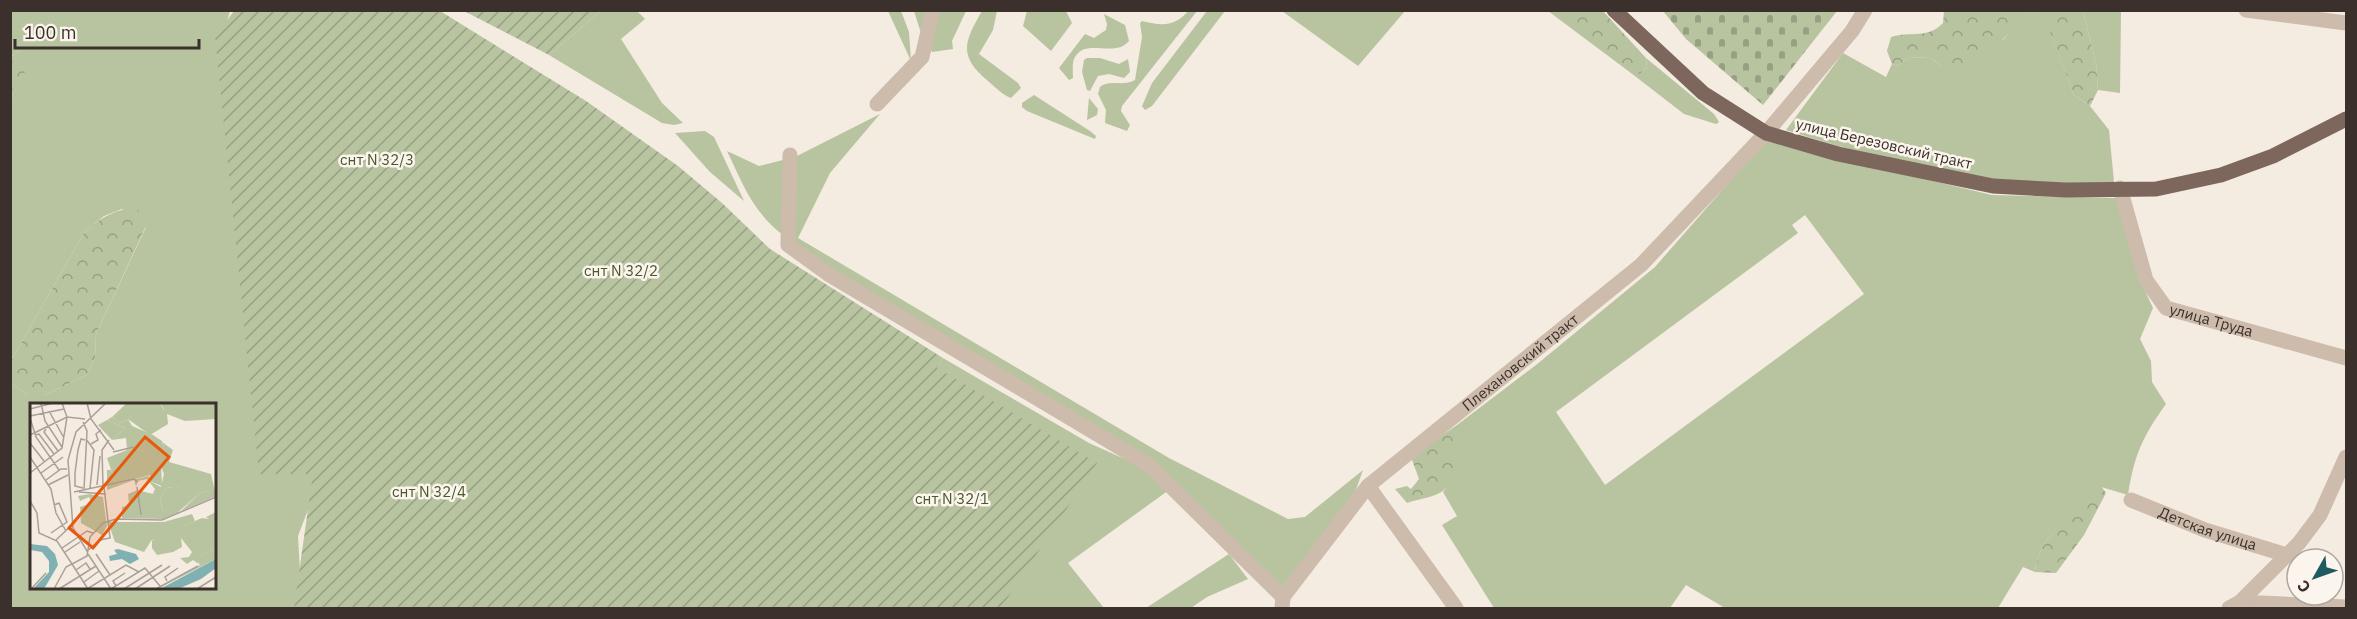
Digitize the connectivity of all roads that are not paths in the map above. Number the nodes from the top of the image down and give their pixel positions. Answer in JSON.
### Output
{"nodes":[{"id":1,"x":933,"y":10,"type":"edge"},
{"id":2,"x":1614,"y":10,"type":"edge"},
{"id":3,"x":1865,"y":10,"type":"edge"},
{"id":4,"x":2246,"y":10,"type":"edge"},
{"id":5,"x":2346,"y":23,"type":"edge"},
{"id":6,"x":877,"y":104,"type":"dead end"},
{"id":7,"x":2346,"y":119,"type":"edge"},
{"id":8,"x":1766,"y":133,"type":"junction"},
{"id":9,"x":790,"y":154,"type":"dead end"},
{"id":10,"x":2120,"y":188,"type":"junction"},
{"id":11,"x":2346,"y":358,"type":"edge"},
{"id":12,"x":2346,"y":457,"type":"edge"},
{"id":13,"x":1368,"y":486,"type":"junction"},
{"id":14,"x":2131,"y":500,"type":"dead end"},
{"id":15,"x":2295,"y":547,"type":"edge"},
{"id":16,"x":2285,"y":555,"type":"edge"},
{"id":17,"x":2285,"y":556,"type":"edge"},
{"id":18,"x":1282,"y":603,"type":"edge"},
{"id":19,"x":2234,"y":605,"type":"edge"},
{"id":20,"x":2346,"y":607,"type":"edge"},
{"id":21,"x":1456,"y":609,"type":"edge"}],
"edges":[{"from":1,"to":6,"type":"street"},
{"from":2,"to":8,"type":"main road","name":"улица Березовский тракт"},
{"from":3,"to":8,"type":"street","name":"Плехановский тракт"},
{"from":4,"to":5,"type":"street"},
{"from":7,"to":10,"type":"main road","name":"улица Березовский тракт"},
{"from":8,"to":10,"type":"main road","name":"улица Березовский тракт"},
{"from":8,"to":13,"type":"street","name":"Плехановский тракт"},
{"from":9,"to":18,"type":"street"},
{"from":10,"to":11,"type":"street","name":"улица Труда"},
{"from":12,"to":15,"type":"street"},
{"from":13,"to":18,"type":"street","name":"Плехановский тракт"},
{"from":13,"to":21,"type":"street"},
{"from":14,"to":16,"type":"street","name":"Детская улица"},
{"from":17,"to":19,"type":"street"},
{"from":19,"to":20,"type":"street"}]}
